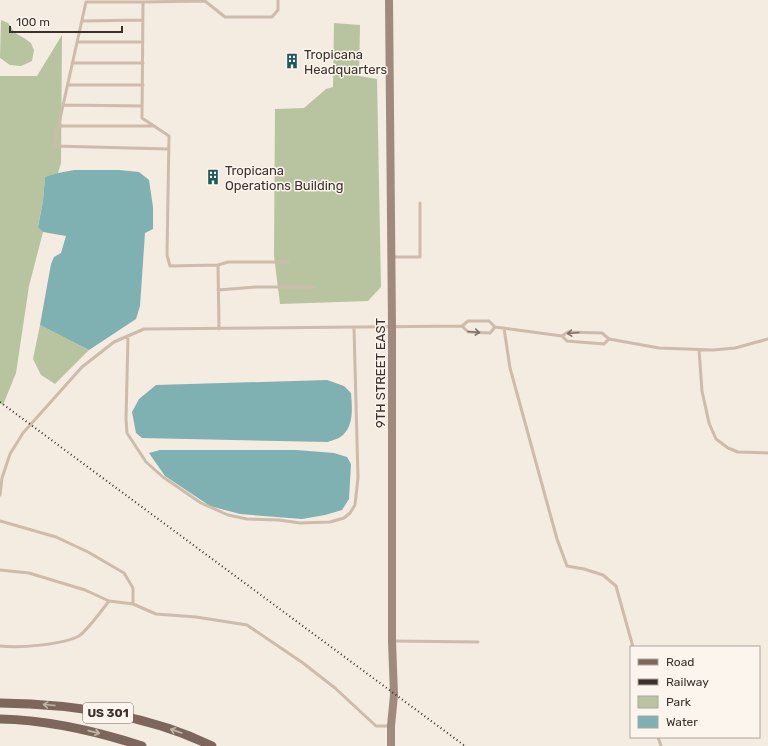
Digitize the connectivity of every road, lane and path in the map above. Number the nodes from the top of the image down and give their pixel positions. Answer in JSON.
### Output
{"nodes":[{"id":1,"x":205,"y":0,"type":"edge"},
{"id":2,"x":278,"y":0,"type":"edge"},
{"id":3,"x":389,"y":0,"type":"edge"},
{"id":4,"x":86,"y":1,"type":"edge"},
{"id":5,"x":143,"y":2,"type":"junction"},
{"id":6,"x":143,"y":20,"type":"junction"},
{"id":7,"x":82,"y":21,"type":"junction"},
{"id":8,"x":77,"y":42,"type":"junction"},
{"id":9,"x":143,"y":42,"type":"junction"},
{"id":10,"x":72,"y":63,"type":"junction"},
{"id":11,"x":143,"y":63,"type":"junction"},
{"id":12,"x":68,"y":85,"type":"junction"},
{"id":13,"x":143,"y":85,"type":"junction"},
{"id":14,"x":63,"y":105,"type":"junction"},
{"id":15,"x":142,"y":106,"type":"junction"},
{"id":16,"x":58,"y":126,"type":"junction"},
{"id":17,"x":154,"y":126,"type":"junction"},
{"id":18,"x":168,"y":149,"type":"junction"},
{"id":19,"x":420,"y":203,"type":"dead end"},
{"id":20,"x":392,"y":257,"type":"junction"},
{"id":21,"x":288,"y":262,"type":"dead end"},
{"id":22,"x":218,"y":265,"type":"junction"},
{"id":23,"x":315,"y":287,"type":"dead end"},
{"id":24,"x":218,"y":290,"type":"junction"},
{"id":25,"x":462,"y":326,"type":"junction"},
{"id":26,"x":392,"y":327,"type":"junction"},
{"id":27,"x":495,"y":327,"type":"junction"},
{"id":28,"x":354,"y":328,"type":"junction"},
{"id":29,"x":504,"y":328,"type":"junction"},
{"id":30,"x":219,"y":329,"type":"junction"},
{"id":31,"x":128,"y":336,"type":"junction"},
{"id":32,"x":562,"y":336,"type":"junction"},
{"id":33,"x":609,"y":339,"type":"junction"},
{"id":34,"x":768,"y":339,"type":"edge"},
{"id":35,"x":699,"y":350,"type":"junction"},
{"id":36,"x":768,"y":453,"type":"edge"},
{"id":37,"x":0,"y":495,"type":"edge"},
{"id":38,"x":0,"y":522,"type":"edge"},
{"id":39,"x":0,"y":570,"type":"edge"},
{"id":40,"x":109,"y":601,"type":"junction"},
{"id":41,"x":133,"y":604,"type":"junction"},
{"id":42,"x":392,"y":641,"type":"junction"},
{"id":43,"x":478,"y":642,"type":"dead end"},
{"id":44,"x":0,"y":646,"type":"edge"},
{"id":45,"x":633,"y":646,"type":"edge"},
{"id":46,"x":0,"y":703,"type":"edge"},
{"id":47,"x":0,"y":719,"type":"edge"},
{"id":48,"x":391,"y":726,"type":"junction"},
{"id":49,"x":142,"y":746,"type":"edge"},
{"id":50,"x":212,"y":746,"type":"edge"},
{"id":51,"x":391,"y":746,"type":"edge"}],
"edges":[{"from":1,"to":2,"type":"lane"},
{"from":1,"to":5,"type":"lane"},
{"from":3,"to":20,"type":"street","name":"9TH STREET EAST"},
{"from":4,"to":5,"type":"lane"},
{"from":4,"to":7,"type":"lane"},
{"from":5,"to":6,"type":"lane"},
{"from":6,"to":7,"type":"lane"},
{"from":6,"to":9,"type":"lane"},
{"from":7,"to":8,"type":"lane"},
{"from":8,"to":9,"type":"lane"},
{"from":8,"to":10,"type":"lane"},
{"from":9,"to":11,"type":"lane"},
{"from":10,"to":11,"type":"lane"},
{"from":10,"to":12,"type":"lane"},
{"from":11,"to":13,"type":"lane"},
{"from":12,"to":13,"type":"lane"},
{"from":12,"to":14,"type":"lane"},
{"from":13,"to":15,"type":"lane"},
{"from":14,"to":15,"type":"lane"},
{"from":14,"to":16,"type":"lane"},
{"from":15,"to":17,"type":"lane"},
{"from":16,"to":17,"type":"lane"},
{"from":16,"to":18,"type":"lane"},
{"from":17,"to":18,"type":"lane"},
{"from":18,"to":22,"type":"lane"},
{"from":19,"to":20,"type":"lane"},
{"from":20,"to":26,"type":"street","name":"9TH STREET EAST"},
{"from":21,"to":22,"type":"lane"},
{"from":22,"to":24,"type":"lane"},
{"from":23,"to":24,"type":"lane"},
{"from":24,"to":30,"type":"lane"},
{"from":25,"to":26,"type":"lane"},
{"from":25,"to":27,"type":"lane"},
{"from":25,"to":27,"type":"lane","one_way":true},
{"from":26,"to":28,"type":"lane"},
{"from":26,"to":42,"type":"street","name":"9TH STREET EAST"},
{"from":27,"to":29,"type":"lane"},
{"from":28,"to":30,"type":"lane"},
{"from":28,"to":31,"type":"lane"},
{"from":29,"to":32,"type":"lane"},
{"from":29,"to":45,"type":"lane"},
{"from":30,"to":31,"type":"lane"},
{"from":31,"to":37,"type":"lane"},
{"from":33,"to":32,"type":"lane","one_way":true},
{"from":32,"to":33,"type":"lane"},
{"from":33,"to":35,"type":"lane"},
{"from":34,"to":35,"type":"lane"},
{"from":35,"to":36,"type":"lane"},
{"from":38,"to":41,"type":"lane"},
{"from":39,"to":40,"type":"lane"},
{"from":40,"to":41,"type":"lane"},
{"from":40,"to":44,"type":"lane"},
{"from":41,"to":48,"type":"lane"},
{"from":42,"to":43,"type":"lane"},
{"from":42,"to":48,"type":"street","name":"9TH STREET EAST"},
{"from":50,"to":46,"type":"main road","number":"US 301","one_way":true},
{"from":47,"to":49,"type":"main road","number":"US 301","one_way":true},
{"from":48,"to":51,"type":"street","name":"9TH STREET EAST"}]}
